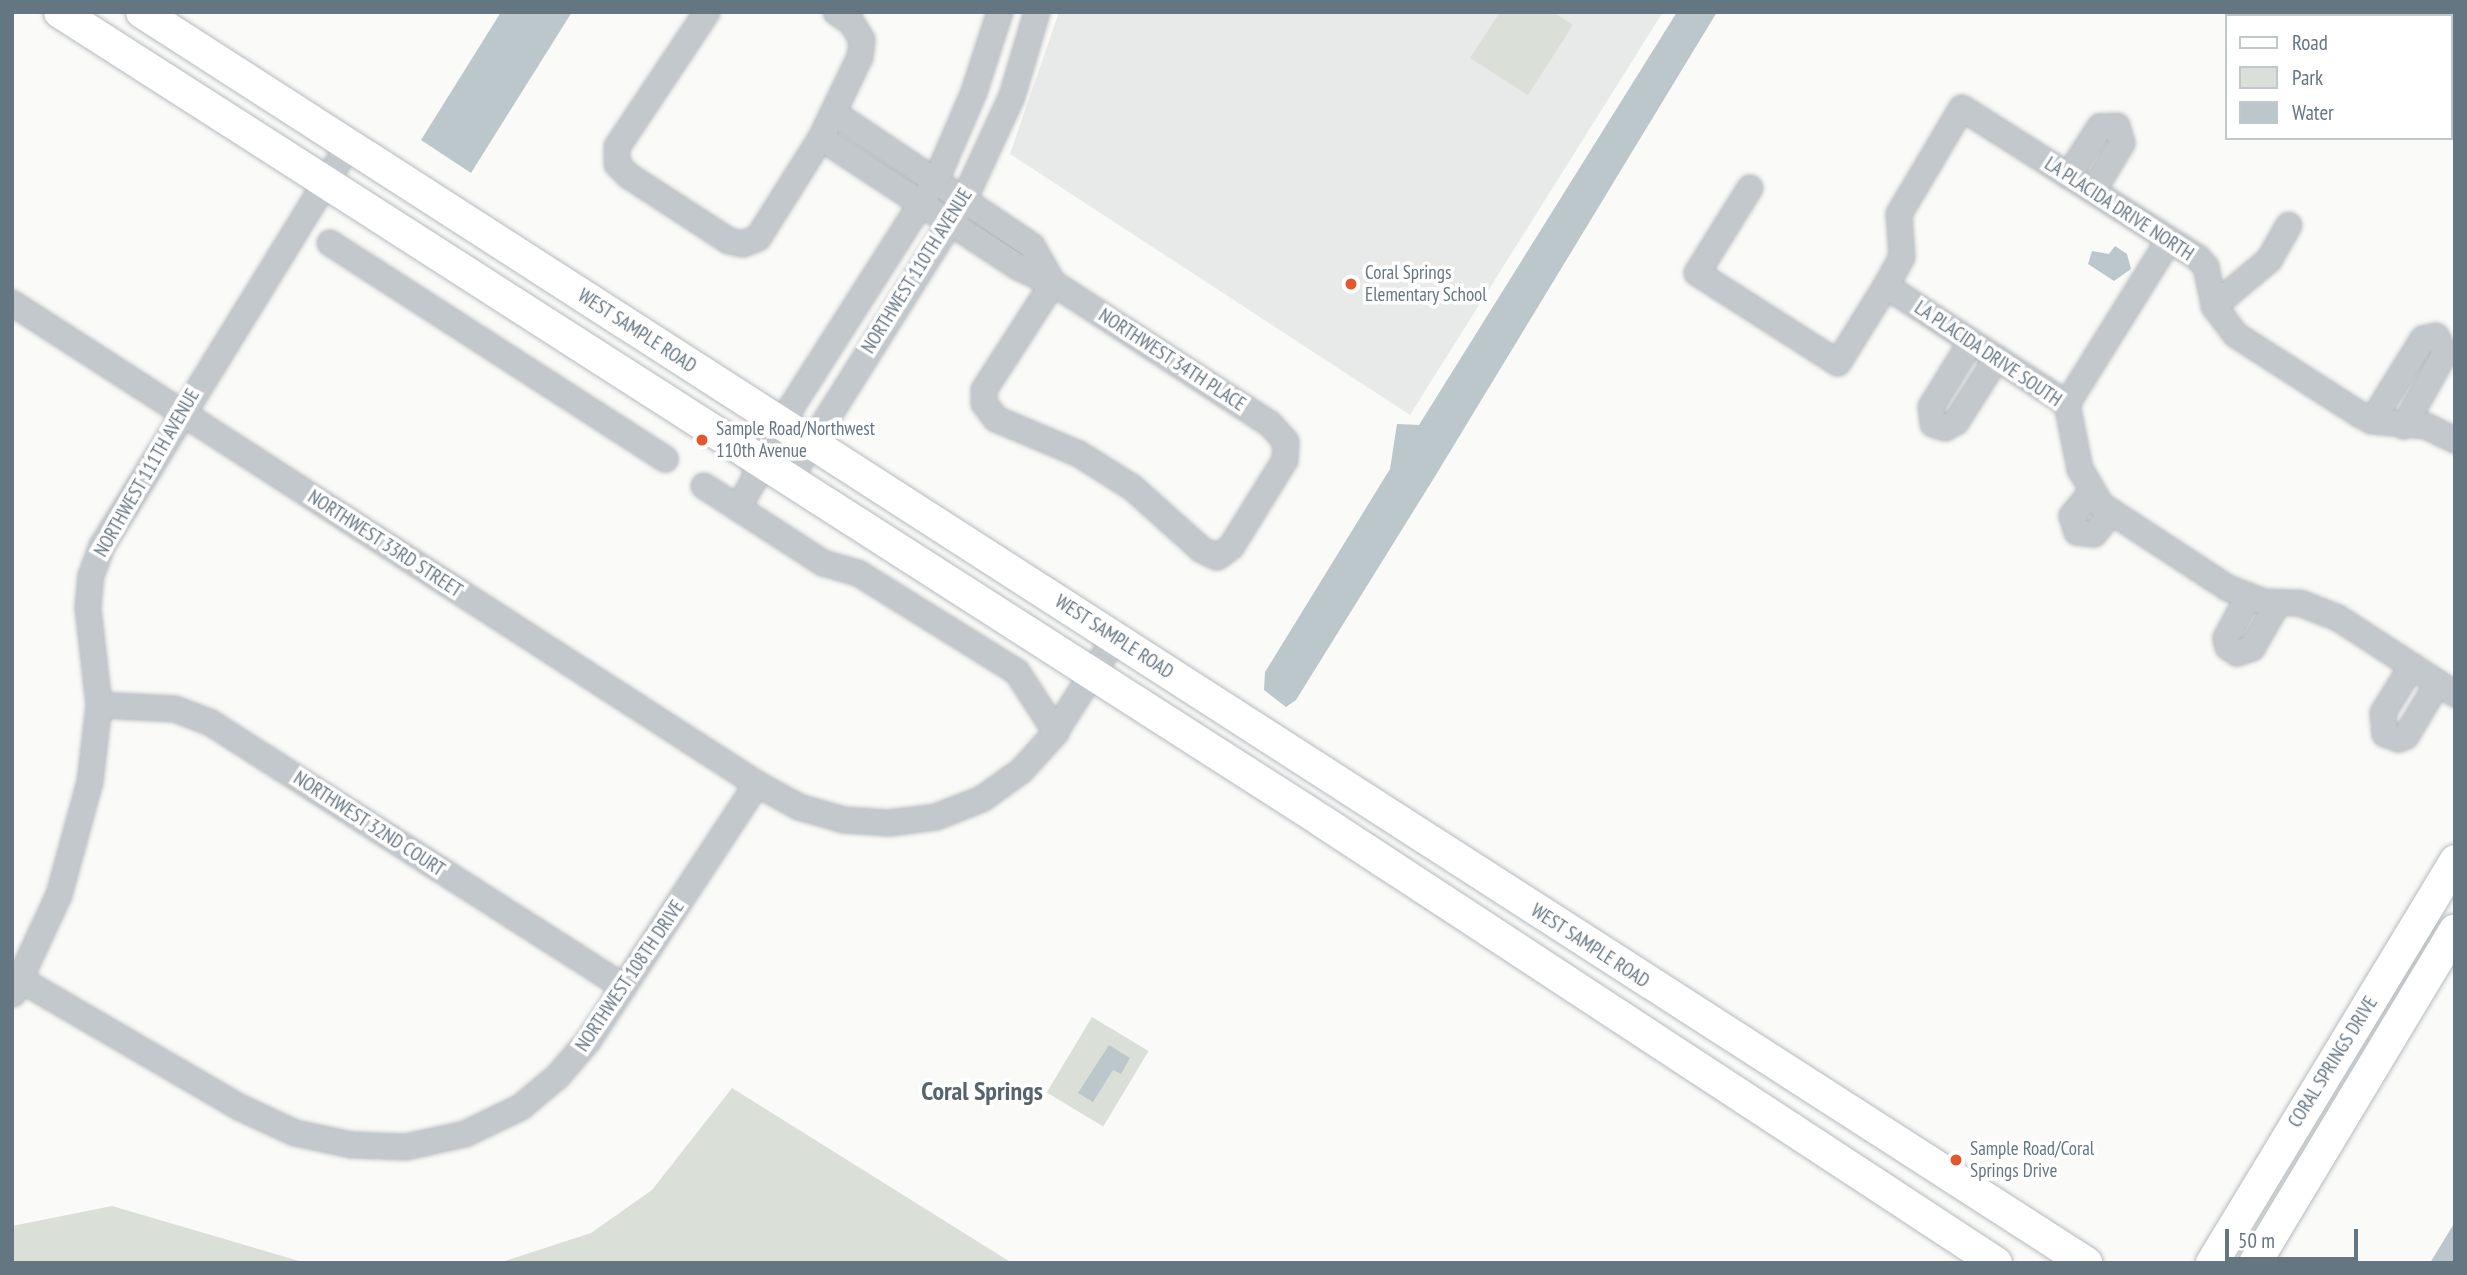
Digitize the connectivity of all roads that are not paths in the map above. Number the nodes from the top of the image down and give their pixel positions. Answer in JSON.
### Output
{"nodes":[{"id":1,"x":60,"y":12,"type":"edge"},
{"id":2,"x":142,"y":12,"type":"edge"},
{"id":3,"x":707,"y":12,"type":"edge"},
{"id":4,"x":836,"y":12,"type":"edge"},
{"id":5,"x":1000,"y":12,"type":"edge"},
{"id":6,"x":1037,"y":12,"type":"edge"},
{"id":7,"x":834,"y":113,"type":"junction"},
{"id":8,"x":821,"y":138,"type":"junction"},
{"id":9,"x":348,"y":146,"type":"junction"},
{"id":10,"x":2068,"y":176,"type":"junction"},
{"id":11,"x":937,"y":178,"type":"junction"},
{"id":12,"x":324,"y":183,"type":"junction"},
{"id":13,"x":1751,"y":188,"type":"dead end"},
{"id":14,"x":2093,"y":191,"type":"junction"},
{"id":15,"x":964,"y":200,"type":"junction"},
{"id":16,"x":923,"y":203,"type":"junction"},
{"id":17,"x":950,"y":223,"type":"junction"},
{"id":18,"x":2290,"y":225,"type":"dead end"},
{"id":19,"x":2169,"y":240,"type":"junction"},
{"id":20,"x":330,"y":243,"type":"dead end"},
{"id":21,"x":1053,"y":283,"type":"junction"},
{"id":22,"x":1886,"y":286,"type":"junction"},
{"id":23,"x":12,"y":303,"type":"edge"},
{"id":24,"x":2214,"y":306,"type":"junction"},
{"id":25,"x":1971,"y":342,"type":"junction"},
{"id":26,"x":1997,"y":358,"type":"junction"},
{"id":27,"x":2067,"y":404,"type":"junction"},
{"id":28,"x":180,"y":412,"type":"junction"},
{"id":29,"x":2372,"y":421,"type":"junction"},
{"id":30,"x":780,"y":423,"type":"junction"},
{"id":31,"x":2404,"y":426,"type":"junction"},
{"id":32,"x":2455,"y":440,"type":"edge"},
{"id":33,"x":811,"y":442,"type":"junction"},
{"id":34,"x":665,"y":459,"type":"dead end"},
{"id":35,"x":757,"y":461,"type":"junction"},
{"id":36,"x":788,"y":481,"type":"junction"},
{"id":37,"x":704,"y":486,"type":"dead end"},
{"id":38,"x":2091,"y":493,"type":"junction"},
{"id":39,"x":738,"y":508,"type":"junction"},
{"id":40,"x":2111,"y":513,"type":"junction"},
{"id":41,"x":2248,"y":597,"type":"junction"},
{"id":42,"x":2278,"y":603,"type":"junction"},
{"id":43,"x":1115,"y":638,"type":"junction"},
{"id":44,"x":2412,"y":666,"type":"junction"},
{"id":45,"x":1092,"y":677,"type":"junction"},
{"id":46,"x":2446,"y":688,"type":"edge"},
{"id":47,"x":99,"y":705,"type":"junction"},
{"id":48,"x":1056,"y":732,"type":"junction"},
{"id":49,"x":758,"y":784,"type":"junction"},
{"id":50,"x":2455,"y":862,"type":"edge"},
{"id":51,"x":2455,"y":930,"type":"edge"},
{"id":52,"x":625,"y":987,"type":"junction"},
{"id":53,"x":17,"y":988,"type":"edge"},
{"id":54,"x":1997,"y":1263,"type":"edge"},
{"id":55,"x":2086,"y":1263,"type":"edge"},
{"id":56,"x":2212,"y":1263,"type":"edge"},
{"id":57,"x":2255,"y":1263,"type":"edge"}],
"edges":[{"from":1,"to":12,"type":"main road"},
{"from":2,"to":9,"type":"main road","name":"WEST SAMPLE ROAD"},
{"from":3,"to":8,"type":"street"},
{"from":4,"to":7,"type":"street"},
{"from":5,"to":11,"type":"street","name":"NORTHWEST 110TH AVENUE"},
{"from":6,"to":15,"type":"street","name":"NORTHWEST 110TH AVENUE"},
{"from":7,"to":8,"type":"street"},
{"from":7,"to":11,"type":"street","name":"NORTHWEST 34TH PLACE"},
{"from":8,"to":16,"type":"street","name":"NORTHWEST 34TH PLACE"},
{"from":9,"to":12,"type":"street","name":"NORTHWEST 111TH AVENUE"},
{"from":9,"to":30,"type":"main road","name":"WEST SAMPLE ROAD"},
{"from":10,"to":14,"type":"street","name":"LA PLACIDA DRIVE NORTH"},
{"from":10,"to":14,"type":"street"},
{"from":10,"to":22,"type":"street","name":"LA PLACIDA DRIVE NORTH"},
{"from":11,"to":15,"type":"street","name":"NORTHWEST 34TH PLACE"},
{"from":11,"to":16,"type":"street","name":"NORTHWEST 110TH AVENUE"},
{"from":12,"to":28,"type":"street","name":"NORTHWEST 111TH AVENUE"},
{"from":12,"to":35,"type":"main road"},
{"from":13,"to":22,"type":"street"},
{"from":14,"to":19,"type":"street","name":"LA PLACIDA DRIVE NORTH"},
{"from":15,"to":17,"type":"street","name":"NORTHWEST 110TH AVENUE"},
{"from":15,"to":21,"type":"street","name":"NORTHWEST 34TH PLACE"},
{"from":16,"to":17,"type":"street","name":"NORTHWEST 34TH PLACE"},
{"from":16,"to":30,"type":"street","name":"NORTHWEST 110TH AVENUE"},
{"from":17,"to":21,"type":"street","name":"NORTHWEST 34TH PLACE"},
{"from":17,"to":33,"type":"street","name":"NORTHWEST 110TH AVENUE"},
{"from":18,"to":24,"type":"street"},
{"from":19,"to":24,"type":"street","name":"LA PLACIDA DRIVE NORTH"},
{"from":19,"to":27,"type":"street"},
{"from":20,"to":34,"type":"street"},
{"from":21,"to":21,"type":"street","name":"NORTHWEST 34TH PLACE"},
{"from":22,"to":25,"type":"street","name":"LA PLACIDA DRIVE SOUTH"},
{"from":23,"to":28,"type":"street","name":"NORTHWEST 33RD STREET"},
{"from":24,"to":29,"type":"street","name":"LA PLACIDA DRIVE NORTH"},
{"from":25,"to":26,"type":"street","name":"LA PLACIDA DRIVE SOUTH"},
{"from":25,"to":26,"type":"street"},
{"from":26,"to":27,"type":"street","name":"LA PLACIDA DRIVE SOUTH"},
{"from":27,"to":38,"type":"street","name":"LA PLACIDA DRIVE SOUTH"},
{"from":28,"to":47,"type":"street","name":"NORTHWEST 111TH AVENUE"},
{"from":28,"to":49,"type":"street","name":"NORTHWEST 33RD STREET"},
{"from":29,"to":31,"type":"street","name":"LA PLACIDA DRIVE NORTH"},
{"from":29,"to":31,"type":"street"},
{"from":30,"to":33,"type":"main road","name":"WEST SAMPLE ROAD"},
{"from":30,"to":35,"type":"street","name":"NORTHWEST 110TH AVENUE"},
{"from":31,"to":32,"type":"street","name":"LA PLACIDA DRIVE NORTH"},
{"from":33,"to":36,"type":"street","name":"NORTHWEST 110TH AVENUE"},
{"from":33,"to":43,"type":"main road","name":"WEST SAMPLE ROAD"},
{"from":35,"to":36,"type":"main road"},
{"from":35,"to":39,"type":"street","name":"NORTHWEST 110TH AVENUE"},
{"from":36,"to":45,"type":"main road"},
{"from":37,"to":39,"type":"street"},
{"from":38,"to":40,"type":"street","name":"LA PLACIDA DRIVE SOUTH"},
{"from":38,"to":40,"type":"street"},
{"from":39,"to":48,"type":"street"},
{"from":40,"to":41,"type":"street","name":"LA PLACIDA DRIVE SOUTH"},
{"from":41,"to":42,"type":"street","name":"LA PLACIDA DRIVE SOUTH"},
{"from":41,"to":42,"type":"street"},
{"from":42,"to":44,"type":"street","name":"LA PLACIDA DRIVE SOUTH"},
{"from":43,"to":45,"type":"street"},
{"from":43,"to":55,"type":"main road","name":"WEST SAMPLE ROAD"},
{"from":44,"to":46,"type":"street","name":"LA PLACIDA DRIVE SOUTH"},
{"from":44,"to":46,"type":"street"},
{"from":45,"to":48,"type":"street"},
{"from":45,"to":54,"type":"main road"},
{"from":47,"to":52,"type":"street","name":"NORTHWEST 32ND COURT"},
{"from":47,"to":53,"type":"street","name":"NORTHWEST 111TH AVENUE"},
{"from":48,"to":49,"type":"street"},
{"from":49,"to":52,"type":"street","name":"NORTHWEST 108TH DRIVE"},
{"from":50,"to":56,"type":"main road","name":"CORAL SPRINGS DRIVE"},
{"from":51,"to":57,"type":"main road","name":"CORAL SPRINGS DRIVE"},
{"from":52,"to":53,"type":"street","name":"NORTHWEST 108TH DRIVE"}]}
